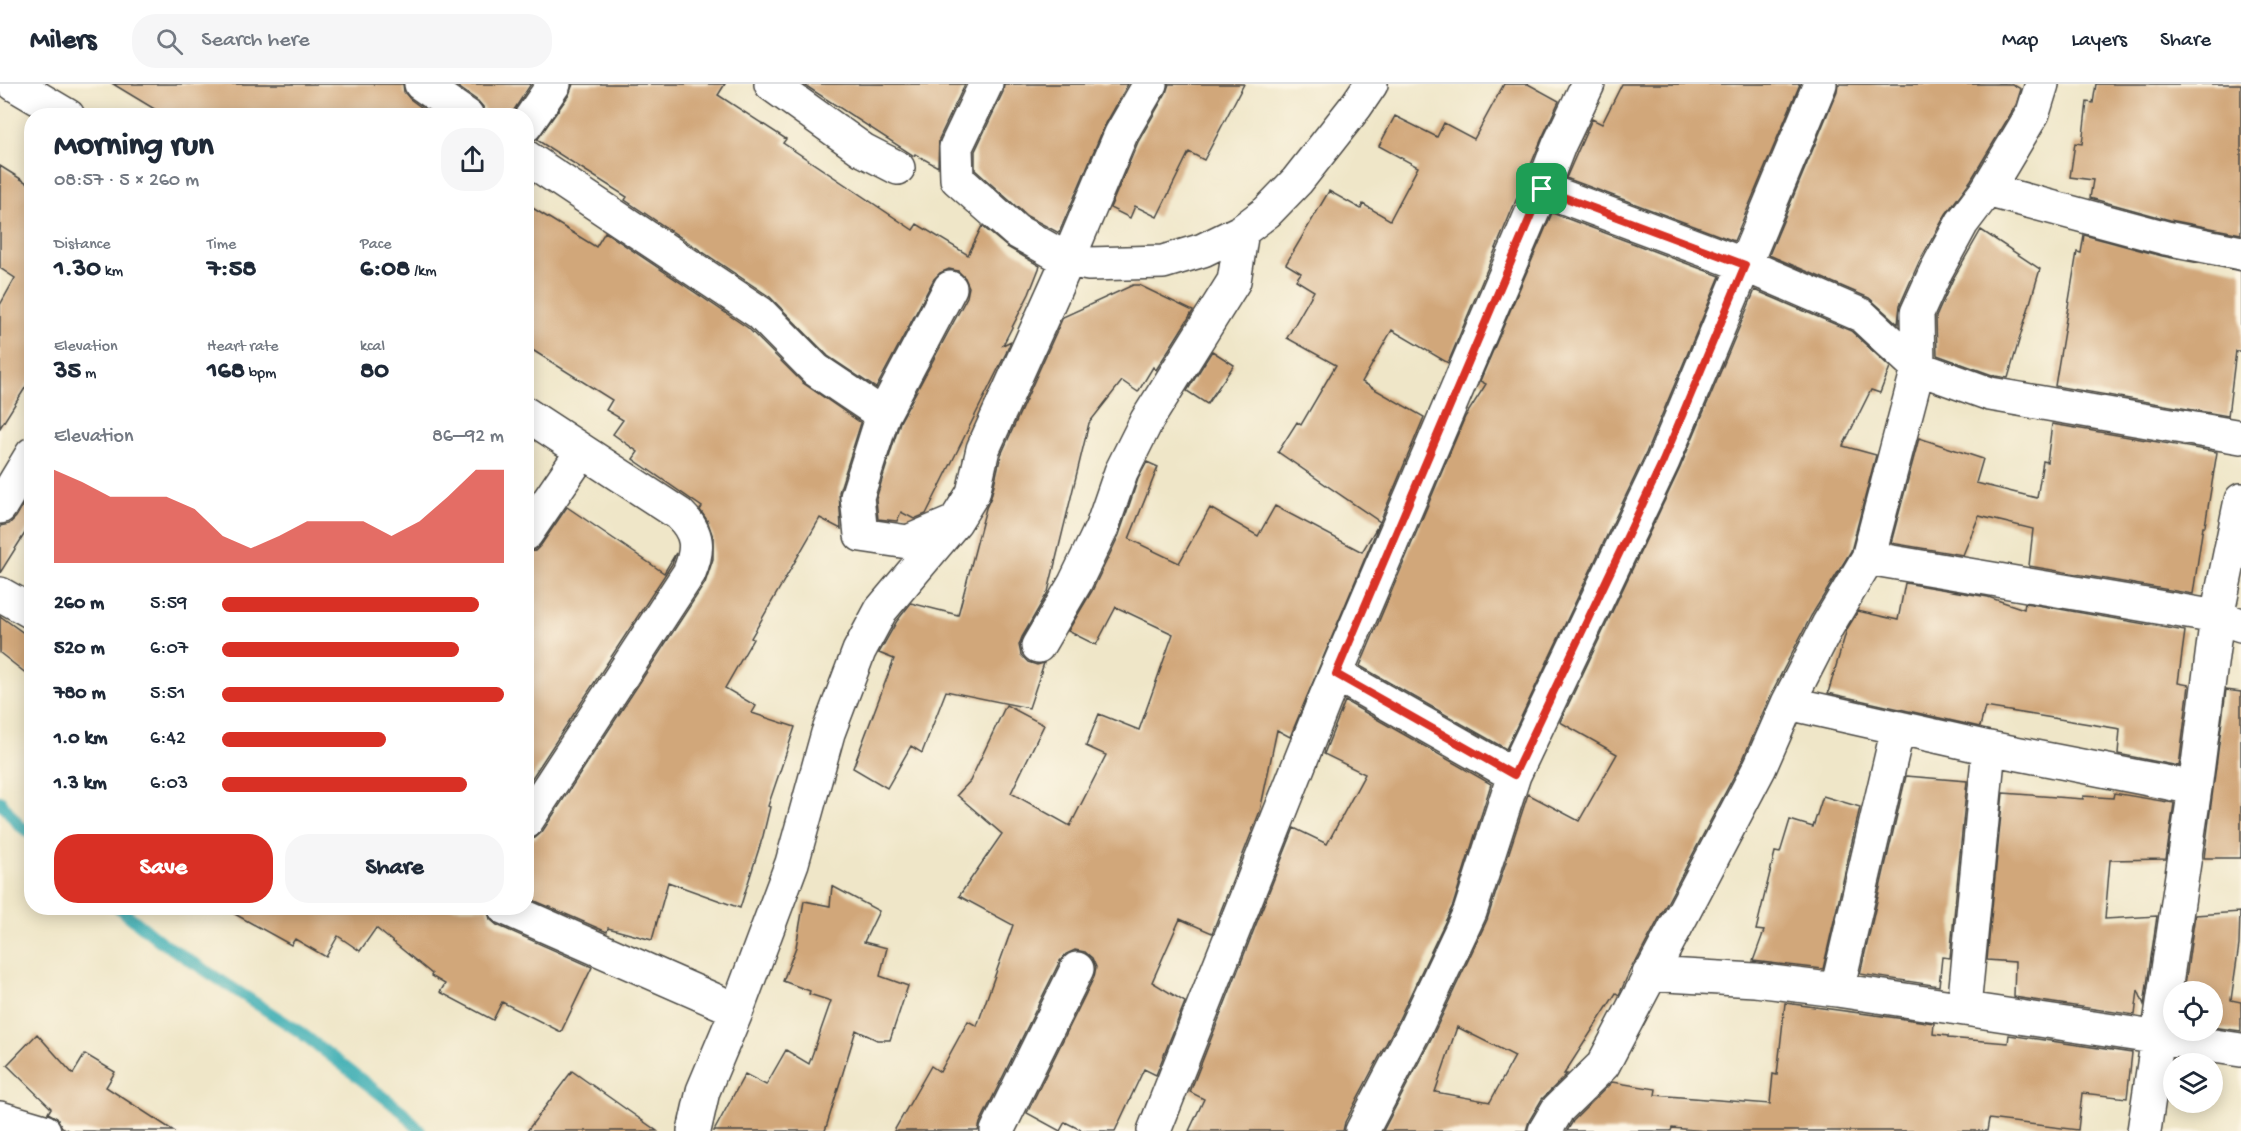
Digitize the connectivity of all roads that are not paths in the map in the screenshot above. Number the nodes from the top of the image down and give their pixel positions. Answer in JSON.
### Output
{"nodes":[{"id":1,"x":14,"y":84,"type":"edge"},
{"id":2,"x":421,"y":84,"type":"edge"},
{"id":3,"x":554,"y":84,"type":"edge"},
{"id":4,"x":771,"y":84,"type":"edge"},
{"id":5,"x":986,"y":84,"type":"edge"},
{"id":6,"x":1150,"y":84,"type":"edge"},
{"id":7,"x":1371,"y":84,"type":"edge"},
{"id":8,"x":1588,"y":84,"type":"edge"},
{"id":9,"x":1821,"y":84,"type":"edge"},
{"id":10,"x":2042,"y":84,"type":"edge"},
{"id":11,"x":54,"y":108,"type":"edge"},
{"id":12,"x":456,"y":108,"type":"edge"},
{"id":13,"x":534,"y":113,"type":"edge"},
{"id":14,"x":534,"y":162,"type":"edge"},
{"id":15,"x":898,"y":168,"type":"dead end"},
{"id":16,"x":1542,"y":189,"type":"junction"},
{"id":17,"x":1987,"y":190,"type":"junction"},
{"id":18,"x":1242,"y":231,"type":"junction"},
{"id":19,"x":2241,"y":253,"type":"edge"},
{"id":20,"x":1068,"y":260,"type":"junction"},
{"id":21,"x":1745,"y":265,"type":"junction"},
{"id":22,"x":951,"y":288,"type":"dead end"},
{"id":23,"x":1918,"y":368,"type":"junction"},
{"id":24,"x":883,"y":415,"type":"junction"},
{"id":25,"x":534,"y":419,"type":"edge"},
{"id":26,"x":2241,"y":437,"type":"edge"},
{"id":27,"x":582,"y":452,"type":"junction"},
{"id":28,"x":24,"y":467,"type":"edge"},
{"id":29,"x":2241,"y":500,"type":"edge"},
{"id":30,"x":0,"y":507,"type":"edge"},
{"id":31,"x":534,"y":522,"type":"edge"},
{"id":32,"x":955,"y":522,"type":"junction"},
{"id":33,"x":1868,"y":558,"type":"junction"},
{"id":34,"x":0,"y":594,"type":"edge"},
{"id":35,"x":24,"y":608,"type":"edge"},
{"id":36,"x":2229,"y":621,"type":"edge"},
{"id":37,"x":1038,"y":646,"type":"dead end"},
{"id":38,"x":1336,"y":674,"type":"junction"},
{"id":39,"x":1788,"y":703,"type":"junction"},
{"id":40,"x":1898,"y":728,"type":"junction"},
{"id":41,"x":1989,"y":747,"type":"junction"},
{"id":42,"x":1514,"y":775,"type":"junction"},
{"id":43,"x":2195,"y":788,"type":"junction"},
{"id":44,"x":534,"y":810,"type":"edge"},
{"id":45,"x":521,"y":915,"type":"edge"},
{"id":46,"x":1077,"y":969,"type":"dead end"},
{"id":47,"x":1649,"y":974,"type":"junction"},
{"id":48,"x":1837,"y":990,"type":"junction"},
{"id":49,"x":1964,"y":1008,"type":"junction"},
{"id":50,"x":737,"y":1010,"type":"junction"},
{"id":51,"x":2157,"y":1037,"type":"junction"},
{"id":52,"x":2241,"y":1050,"type":"edge"},
{"id":53,"x":0,"y":1118,"type":"edge"},
{"id":54,"x":43,"y":1131,"type":"edge"},
{"id":55,"x":694,"y":1131,"type":"edge"},
{"id":56,"x":997,"y":1131,"type":"edge"},
{"id":57,"x":1154,"y":1131,"type":"edge"},
{"id":58,"x":1362,"y":1131,"type":"edge"},
{"id":59,"x":1545,"y":1131,"type":"edge"},
{"id":60,"x":2144,"y":1131,"type":"edge"}],
"edges":[{"from":1,"to":11,"type":"street"},
{"from":2,"to":12,"type":"street"},
{"from":3,"to":13,"type":"street"},
{"from":4,"to":15,"type":"street"},
{"from":5,"to":20,"type":"street"},
{"from":6,"to":20,"type":"street"},
{"from":7,"to":18,"type":"street"},
{"from":8,"to":16,"type":"street"},
{"from":9,"to":21,"type":"street"},
{"from":10,"to":17,"type":"street"},
{"from":14,"to":24,"type":"street"},
{"from":16,"to":21,"type":"street"},
{"from":16,"to":38,"type":"street"},
{"from":17,"to":19,"type":"street"},
{"from":17,"to":23,"type":"street"},
{"from":18,"to":20,"type":"street"},
{"from":18,"to":37,"type":"street"},
{"from":20,"to":32,"type":"street"},
{"from":21,"to":23,"type":"street"},
{"from":21,"to":42,"type":"street"},
{"from":22,"to":24,"type":"street"},
{"from":23,"to":26,"type":"street"},
{"from":23,"to":33,"type":"street"},
{"from":24,"to":32,"type":"street"},
{"from":25,"to":27,"type":"street"},
{"from":27,"to":31,"type":"street"},
{"from":27,"to":44,"type":"street"},
{"from":28,"to":30,"type":"street"},
{"from":29,"to":36,"type":"street"},
{"from":32,"to":50,"type":"street"},
{"from":33,"to":36,"type":"street"},
{"from":33,"to":39,"type":"street"},
{"from":34,"to":35,"type":"street"},
{"from":36,"to":43,"type":"street"},
{"from":38,"to":42,"type":"street"},
{"from":38,"to":57,"type":"street"},
{"from":39,"to":40,"type":"street"},
{"from":39,"to":47,"type":"street"},
{"from":40,"to":41,"type":"street"},
{"from":40,"to":48,"type":"street"},
{"from":41,"to":43,"type":"street"},
{"from":41,"to":49,"type":"street"},
{"from":42,"to":58,"type":"street"},
{"from":43,"to":51,"type":"street"},
{"from":45,"to":50,"type":"street"},
{"from":46,"to":56,"type":"street"},
{"from":47,"to":48,"type":"street"},
{"from":47,"to":59,"type":"street"},
{"from":48,"to":49,"type":"street"},
{"from":49,"to":51,"type":"street"},
{"from":50,"to":55,"type":"street"},
{"from":51,"to":52,"type":"street"},
{"from":51,"to":60,"type":"street"},
{"from":53,"to":54,"type":"street"}]}
